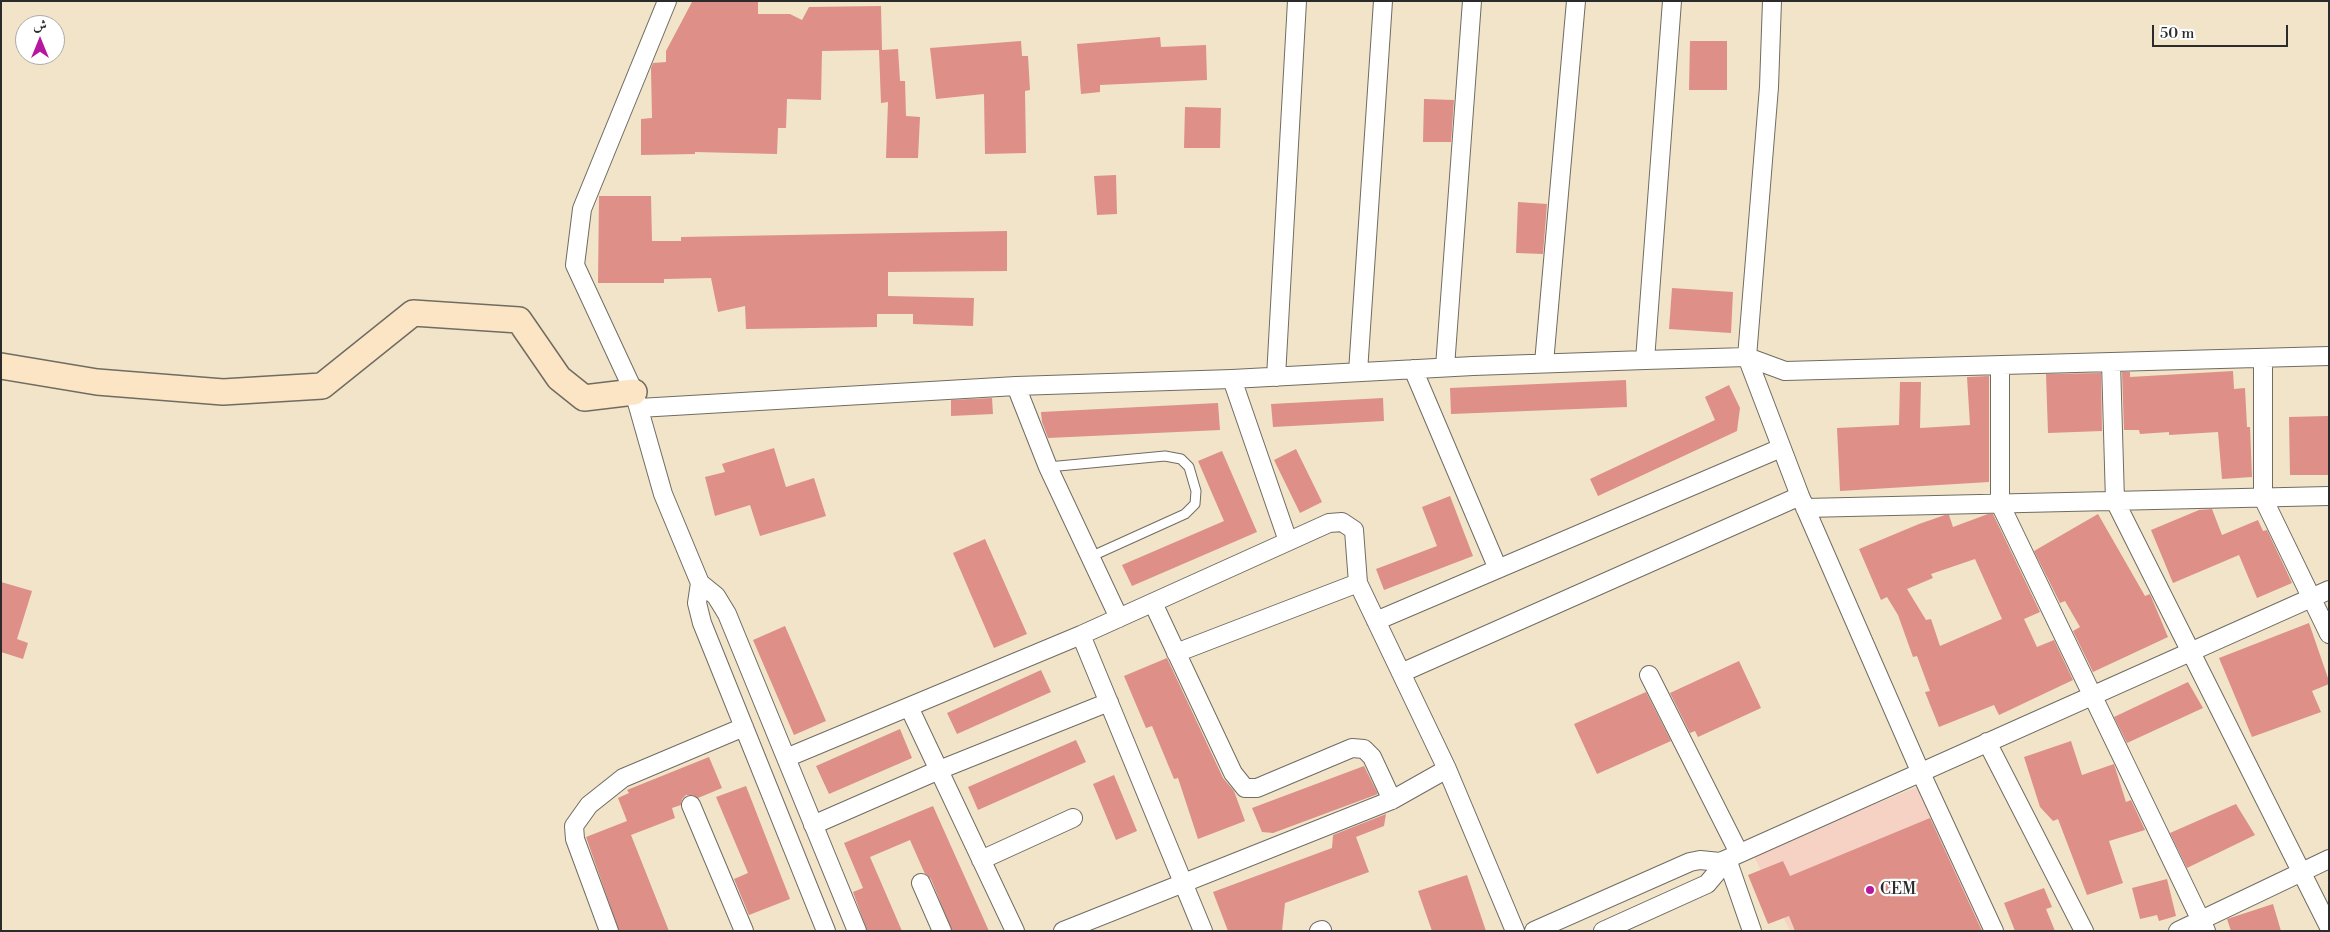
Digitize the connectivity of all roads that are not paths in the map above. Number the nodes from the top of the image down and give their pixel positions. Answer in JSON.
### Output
{"nodes":[{"id":1,"x":666,"y":1,"type":"edge"},
{"id":2,"x":1297,"y":1,"type":"edge"},
{"id":3,"x":1382,"y":1,"type":"edge"},
{"id":4,"x":1472,"y":1,"type":"edge"},
{"id":5,"x":1576,"y":1,"type":"edge"},
{"id":6,"x":1672,"y":1,"type":"edge"},
{"id":7,"x":1772,"y":1,"type":"edge"},
{"id":8,"x":2329,"y":356,"type":"edge"},
{"id":9,"x":1746,"y":357,"type":"junction"},
{"id":10,"x":2263,"y":358,"type":"junction"},
{"id":11,"x":1645,"y":360,"type":"junction"},
{"id":12,"x":2111,"y":362,"type":"junction"},
{"id":13,"x":1544,"y":363,"type":"junction"},
{"id":14,"x":2000,"y":365,"type":"junction"},
{"id":15,"x":1,"y":366,"type":"edge"},
{"id":16,"x":1445,"y":367,"type":"junction"},
{"id":17,"x":1413,"y":369,"type":"junction"},
{"id":18,"x":1358,"y":372,"type":"junction"},
{"id":19,"x":1276,"y":377,"type":"junction"},
{"id":20,"x":1232,"y":379,"type":"junction"},
{"id":21,"x":1016,"y":386,"type":"junction"},
{"id":22,"x":637,"y":400,"type":"junction"},
{"id":23,"x":1781,"y":448,"type":"junction"},
{"id":24,"x":1048,"y":467,"type":"junction"},
{"id":25,"x":2329,"y":496,"type":"edge"},
{"id":26,"x":2263,"y":498,"type":"junction"},
{"id":27,"x":2115,"y":501,"type":"junction"},
{"id":28,"x":1803,"y":502,"type":"junction"},
{"id":29,"x":2000,"y":504,"type":"junction"},
{"id":30,"x":1288,"y":542,"type":"junction"},
{"id":31,"x":1090,"y":557,"type":"junction"},
{"id":32,"x":1498,"y":569,"type":"junction"},
{"id":33,"x":700,"y":583,"type":"junction"},
{"id":34,"x":1358,"y":584,"type":"junction"},
{"id":35,"x":2329,"y":590,"type":"edge"},
{"id":36,"x":2312,"y":598,"type":"junction"},
{"id":37,"x":1153,"y":603,"type":"junction"},
{"id":38,"x":1120,"y":618,"type":"junction"},
{"id":39,"x":1376,"y":621,"type":"junction"},
{"id":40,"x":2329,"y":634,"type":"edge"},
{"id":41,"x":1081,"y":635,"type":"junction"},
{"id":42,"x":2190,"y":652,"type":"junction"},
{"id":43,"x":1176,"y":653,"type":"junction"},
{"id":44,"x":1401,"y":673,"type":"junction"},
{"id":45,"x":1649,"y":674,"type":"dead end"},
{"id":46,"x":2092,"y":695,"type":"junction"},
{"id":47,"x":1109,"y":702,"type":"junction"},
{"id":48,"x":909,"y":706,"type":"junction"},
{"id":49,"x":744,"y":727,"type":"junction"},
{"id":50,"x":1987,"y":742,"type":"junction"},
{"id":51,"x":786,"y":758,"type":"junction"},
{"id":52,"x":1447,"y":769,"type":"junction"},
{"id":53,"x":939,"y":770,"type":"junction"},
{"id":54,"x":1920,"y":771,"type":"junction"},
{"id":55,"x":1392,"y":800,"type":"junction"},
{"id":56,"x":691,"y":805,"type":"dead end"},
{"id":57,"x":1073,"y":818,"type":"dead end"},
{"id":58,"x":813,"y":825,"type":"junction"},
{"id":59,"x":1729,"y":858,"type":"junction"},
{"id":60,"x":2329,"y":859,"type":"edge"},
{"id":61,"x":982,"y":860,"type":"junction"},
{"id":62,"x":2301,"y":872,"type":"junction"},
{"id":63,"x":920,"y":883,"type":"dead end"},
{"id":64,"x":1183,"y":883,"type":"junction"},
{"id":65,"x":2203,"y":925,"type":"edge"},
{"id":66,"x":2329,"y":927,"type":"edge"},
{"id":67,"x":609,"y":931,"type":"edge"},
{"id":68,"x":744,"y":931,"type":"edge"},
{"id":69,"x":826,"y":931,"type":"edge"},
{"id":70,"x":856,"y":931,"type":"edge"},
{"id":71,"x":942,"y":931,"type":"edge"},
{"id":72,"x":1015,"y":931,"type":"edge"},
{"id":73,"x":1063,"y":931,"type":"edge"},
{"id":74,"x":1203,"y":931,"type":"edge"},
{"id":75,"x":1515,"y":931,"type":"edge"},
{"id":76,"x":1534,"y":931,"type":"edge"},
{"id":77,"x":1603,"y":931,"type":"edge"},
{"id":78,"x":1752,"y":931,"type":"edge"},
{"id":79,"x":1994,"y":931,"type":"edge"},
{"id":80,"x":2084,"y":931,"type":"edge"},
{"id":81,"x":2178,"y":931,"type":"edge"}],
"edges":[{"from":1,"to":22,"type":"street"},
{"from":2,"to":19,"type":"street"},
{"from":3,"to":18,"type":"street"},
{"from":4,"to":16,"type":"street"},
{"from":5,"to":13,"type":"street"},
{"from":6,"to":11,"type":"street"},
{"from":7,"to":9,"type":"street"},
{"from":8,"to":10,"type":"street"},
{"from":9,"to":11,"type":"street"},
{"from":9,"to":14,"type":"street"},
{"from":9,"to":23,"type":"street"},
{"from":10,"to":12,"type":"street"},
{"from":10,"to":26,"type":"street"},
{"from":11,"to":13,"type":"street"},
{"from":12,"to":14,"type":"street"},
{"from":12,"to":27,"type":"street"},
{"from":13,"to":16,"type":"street"},
{"from":14,"to":29,"type":"street"},
{"from":15,"to":22,"type":"street"},
{"from":16,"to":17,"type":"street"},
{"from":17,"to":18,"type":"street"},
{"from":17,"to":32,"type":"street"},
{"from":18,"to":19,"type":"street"},
{"from":19,"to":20,"type":"street"},
{"from":20,"to":21,"type":"street"},
{"from":20,"to":30,"type":"street"},
{"from":21,"to":22,"type":"street"},
{"from":21,"to":24,"type":"street"},
{"from":22,"to":33,"type":"street"},
{"from":23,"to":28,"type":"street"},
{"from":23,"to":32,"type":"street"},
{"from":24,"to":31,"type":"street"},
{"from":24,"to":31,"type":"lane"},
{"from":25,"to":26,"type":"street"},
{"from":26,"to":27,"type":"street"},
{"from":26,"to":36,"type":"street"},
{"from":27,"to":29,"type":"street"},
{"from":27,"to":42,"type":"street"},
{"from":28,"to":29,"type":"street"},
{"from":28,"to":44,"type":"street"},
{"from":28,"to":54,"type":"street"},
{"from":29,"to":46,"type":"street"},
{"from":30,"to":34,"type":"street"},
{"from":30,"to":37,"type":"street"},
{"from":31,"to":38,"type":"street"},
{"from":32,"to":39,"type":"street"},
{"from":33,"to":49,"type":"street"},
{"from":33,"to":51,"type":"street"},
{"from":34,"to":39,"type":"street"},
{"from":34,"to":43,"type":"street"},
{"from":35,"to":36,"type":"street"},
{"from":36,"to":40,"type":"street"},
{"from":36,"to":42,"type":"street"},
{"from":37,"to":38,"type":"street"},
{"from":37,"to":43,"type":"street"},
{"from":38,"to":41,"type":"street"},
{"from":39,"to":44,"type":"street"},
{"from":41,"to":47,"type":"street"},
{"from":41,"to":48,"type":"street"},
{"from":42,"to":46,"type":"street"},
{"from":42,"to":62,"type":"street"},
{"from":43,"to":55,"type":"street"},
{"from":44,"to":52,"type":"street"},
{"from":45,"to":59,"type":"street"},
{"from":46,"to":50,"type":"street"},
{"from":46,"to":65,"type":"street"},
{"from":47,"to":53,"type":"street"},
{"from":47,"to":64,"type":"street"},
{"from":48,"to":51,"type":"street"},
{"from":48,"to":53,"type":"street"},
{"from":49,"to":67,"type":"street"},
{"from":49,"to":69,"type":"street"},
{"from":50,"to":54,"type":"street"},
{"from":50,"to":80,"type":"street"},
{"from":51,"to":58,"type":"street"},
{"from":52,"to":55,"type":"street"},
{"from":52,"to":75,"type":"street"},
{"from":53,"to":58,"type":"street"},
{"from":53,"to":61,"type":"street"},
{"from":54,"to":59,"type":"street"},
{"from":54,"to":79,"type":"street"},
{"from":55,"to":64,"type":"street"},
{"from":56,"to":68,"type":"street"},
{"from":57,"to":61,"type":"street"},
{"from":58,"to":70,"type":"street"},
{"from":59,"to":76,"type":"street"},
{"from":59,"to":77,"type":"street"},
{"from":59,"to":78,"type":"street"},
{"from":60,"to":62,"type":"street"},
{"from":61,"to":72,"type":"street"},
{"from":62,"to":65,"type":"street"},
{"from":62,"to":66,"type":"street"},
{"from":63,"to":71,"type":"street"},
{"from":64,"to":73,"type":"street"},
{"from":64,"to":74,"type":"street"},
{"from":65,"to":81,"type":"street"}]}
